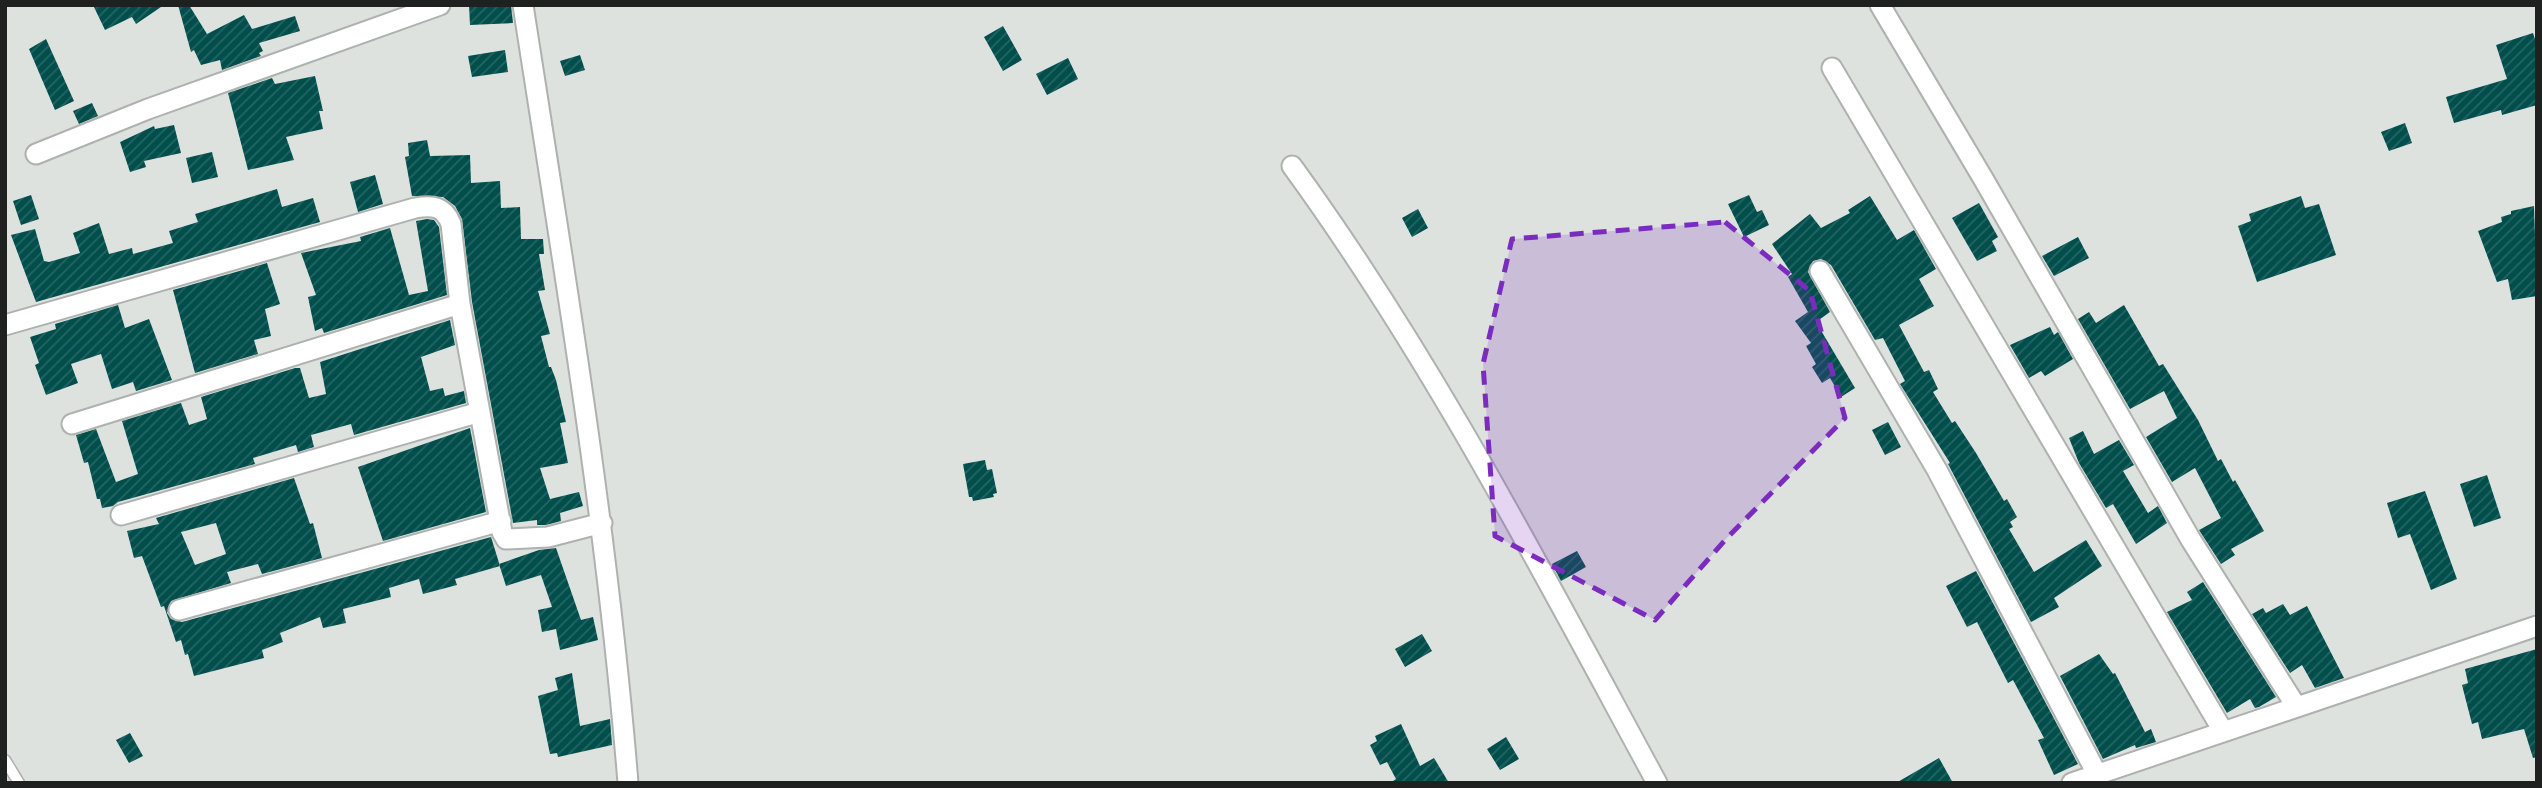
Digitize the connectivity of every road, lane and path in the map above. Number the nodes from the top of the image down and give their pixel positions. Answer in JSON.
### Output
{"nodes":[{"id":1,"x":440,"y":5,"type":"edge"},
{"id":2,"x":523,"y":5,"type":"edge"},
{"id":3,"x":1880,"y":5,"type":"edge"},
{"id":4,"x":1832,"y":68,"type":"dead end"},
{"id":5,"x":36,"y":154,"type":"dead end"},
{"id":6,"x":1292,"y":166,"type":"dead end"},
{"id":7,"x":1820,"y":271,"type":"dead end"},
{"id":8,"x":460,"y":304,"type":"junction"},
{"id":9,"x":5,"y":325,"type":"edge"},
{"id":10,"x":480,"y":412,"type":"junction"},
{"id":11,"x":72,"y":424,"type":"dead end"},
{"id":12,"x":121,"y":515,"type":"dead end"},
{"id":13,"x":501,"y":521,"type":"junction"},
{"id":14,"x":602,"y":523,"type":"junction"},
{"id":15,"x":179,"y":610,"type":"dead end"},
{"id":16,"x":2537,"y":626,"type":"edge"},
{"id":17,"x":2296,"y":706,"type":"junction"},
{"id":18,"x":2223,"y":731,"type":"junction"},
{"id":19,"x":5,"y":760,"type":"edge"},
{"id":20,"x":2097,"y":774,"type":"junction"},
{"id":21,"x":19,"y":783,"type":"edge"},
{"id":22,"x":628,"y":783,"type":"edge"},
{"id":23,"x":1657,"y":783,"type":"edge"},
{"id":24,"x":2072,"y":783,"type":"edge"}],
"edges":[{"from":1,"to":5,"type":"street"},
{"from":2,"to":14,"type":"street"},
{"from":3,"to":17,"type":"street"},
{"from":4,"to":18,"type":"street"},
{"from":6,"to":23,"type":"street"},
{"from":7,"to":20,"type":"street"},
{"from":8,"to":9,"type":"street"},
{"from":8,"to":10,"type":"street"},
{"from":8,"to":11,"type":"street"},
{"from":10,"to":12,"type":"street"},
{"from":10,"to":13,"type":"street"},
{"from":13,"to":14,"type":"street"},
{"from":13,"to":15,"type":"street"},
{"from":14,"to":22,"type":"street"},
{"from":16,"to":17,"type":"street"},
{"from":17,"to":18,"type":"street"},
{"from":18,"to":20,"type":"street"},
{"from":19,"to":21,"type":"lane"},
{"from":20,"to":24,"type":"street"}]}
